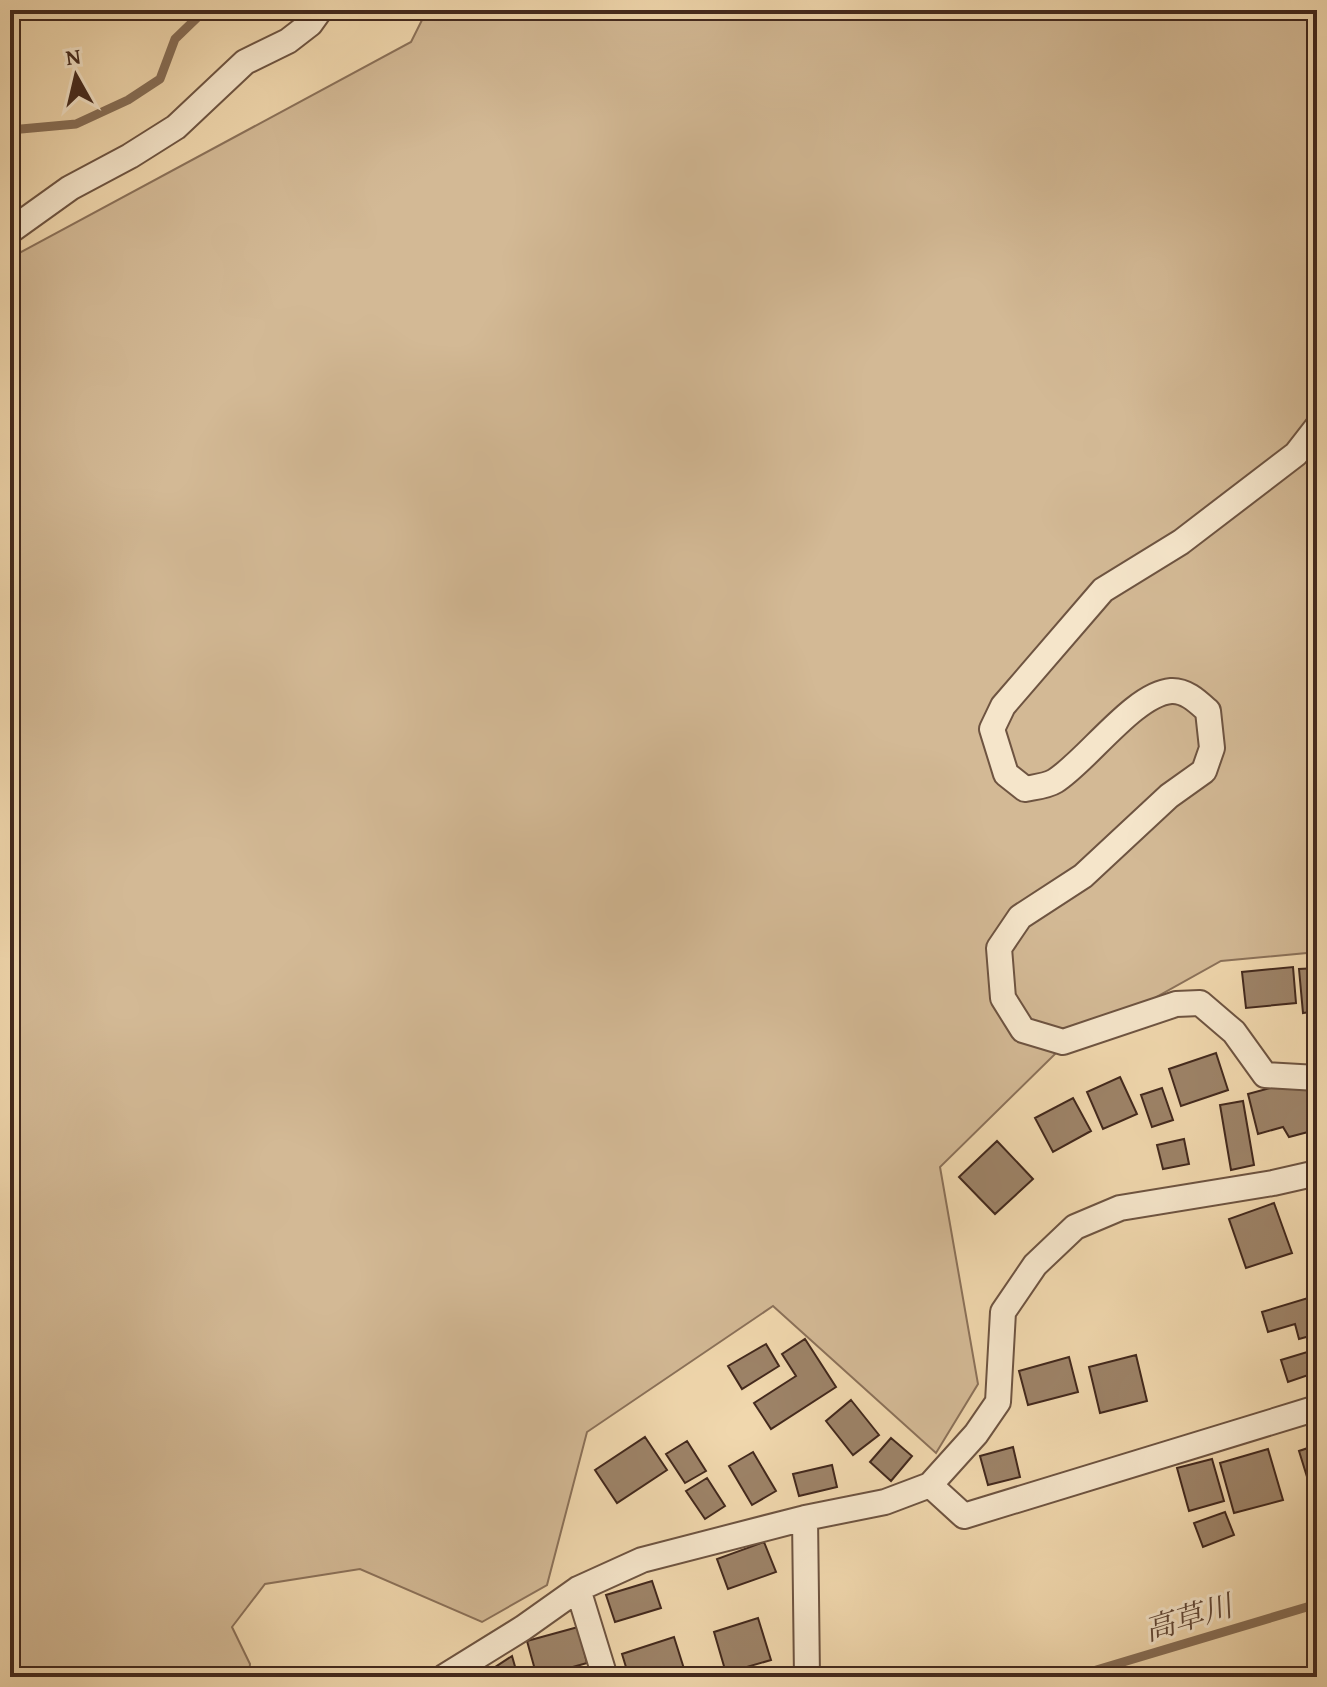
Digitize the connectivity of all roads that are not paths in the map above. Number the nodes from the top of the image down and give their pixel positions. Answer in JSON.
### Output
{"nodes":[{"id":1,"x":320,"y":10,"type":"edge"},
{"id":2,"x":10,"y":231,"type":"edge"},
{"id":3,"x":1317,"y":427,"type":"edge"},
{"id":4,"x":1317,"y":1078,"type":"edge"},
{"id":5,"x":1317,"y":1173,"type":"edge"},
{"id":6,"x":1317,"y":1408,"type":"edge"},
{"id":7,"x":930,"y":1485,"type":"junction"},
{"id":8,"x":805,"y":1518,"type":"junction"},
{"id":9,"x":578,"y":1589,"type":"junction"},
{"id":10,"x":444,"y":1677,"type":"edge"},
{"id":11,"x":605,"y":1677,"type":"edge"},
{"id":12,"x":807,"y":1677,"type":"edge"}],
"edges":[{"from":1,"to":2,"type":"street"},
{"from":3,"to":4,"type":"street"},
{"from":5,"to":7,"type":"street"},
{"from":6,"to":7,"type":"street"},
{"from":7,"to":8,"type":"street"},
{"from":8,"to":9,"type":"street"},
{"from":8,"to":12,"type":"street"},
{"from":9,"to":10,"type":"street"},
{"from":9,"to":11,"type":"street"}]}
